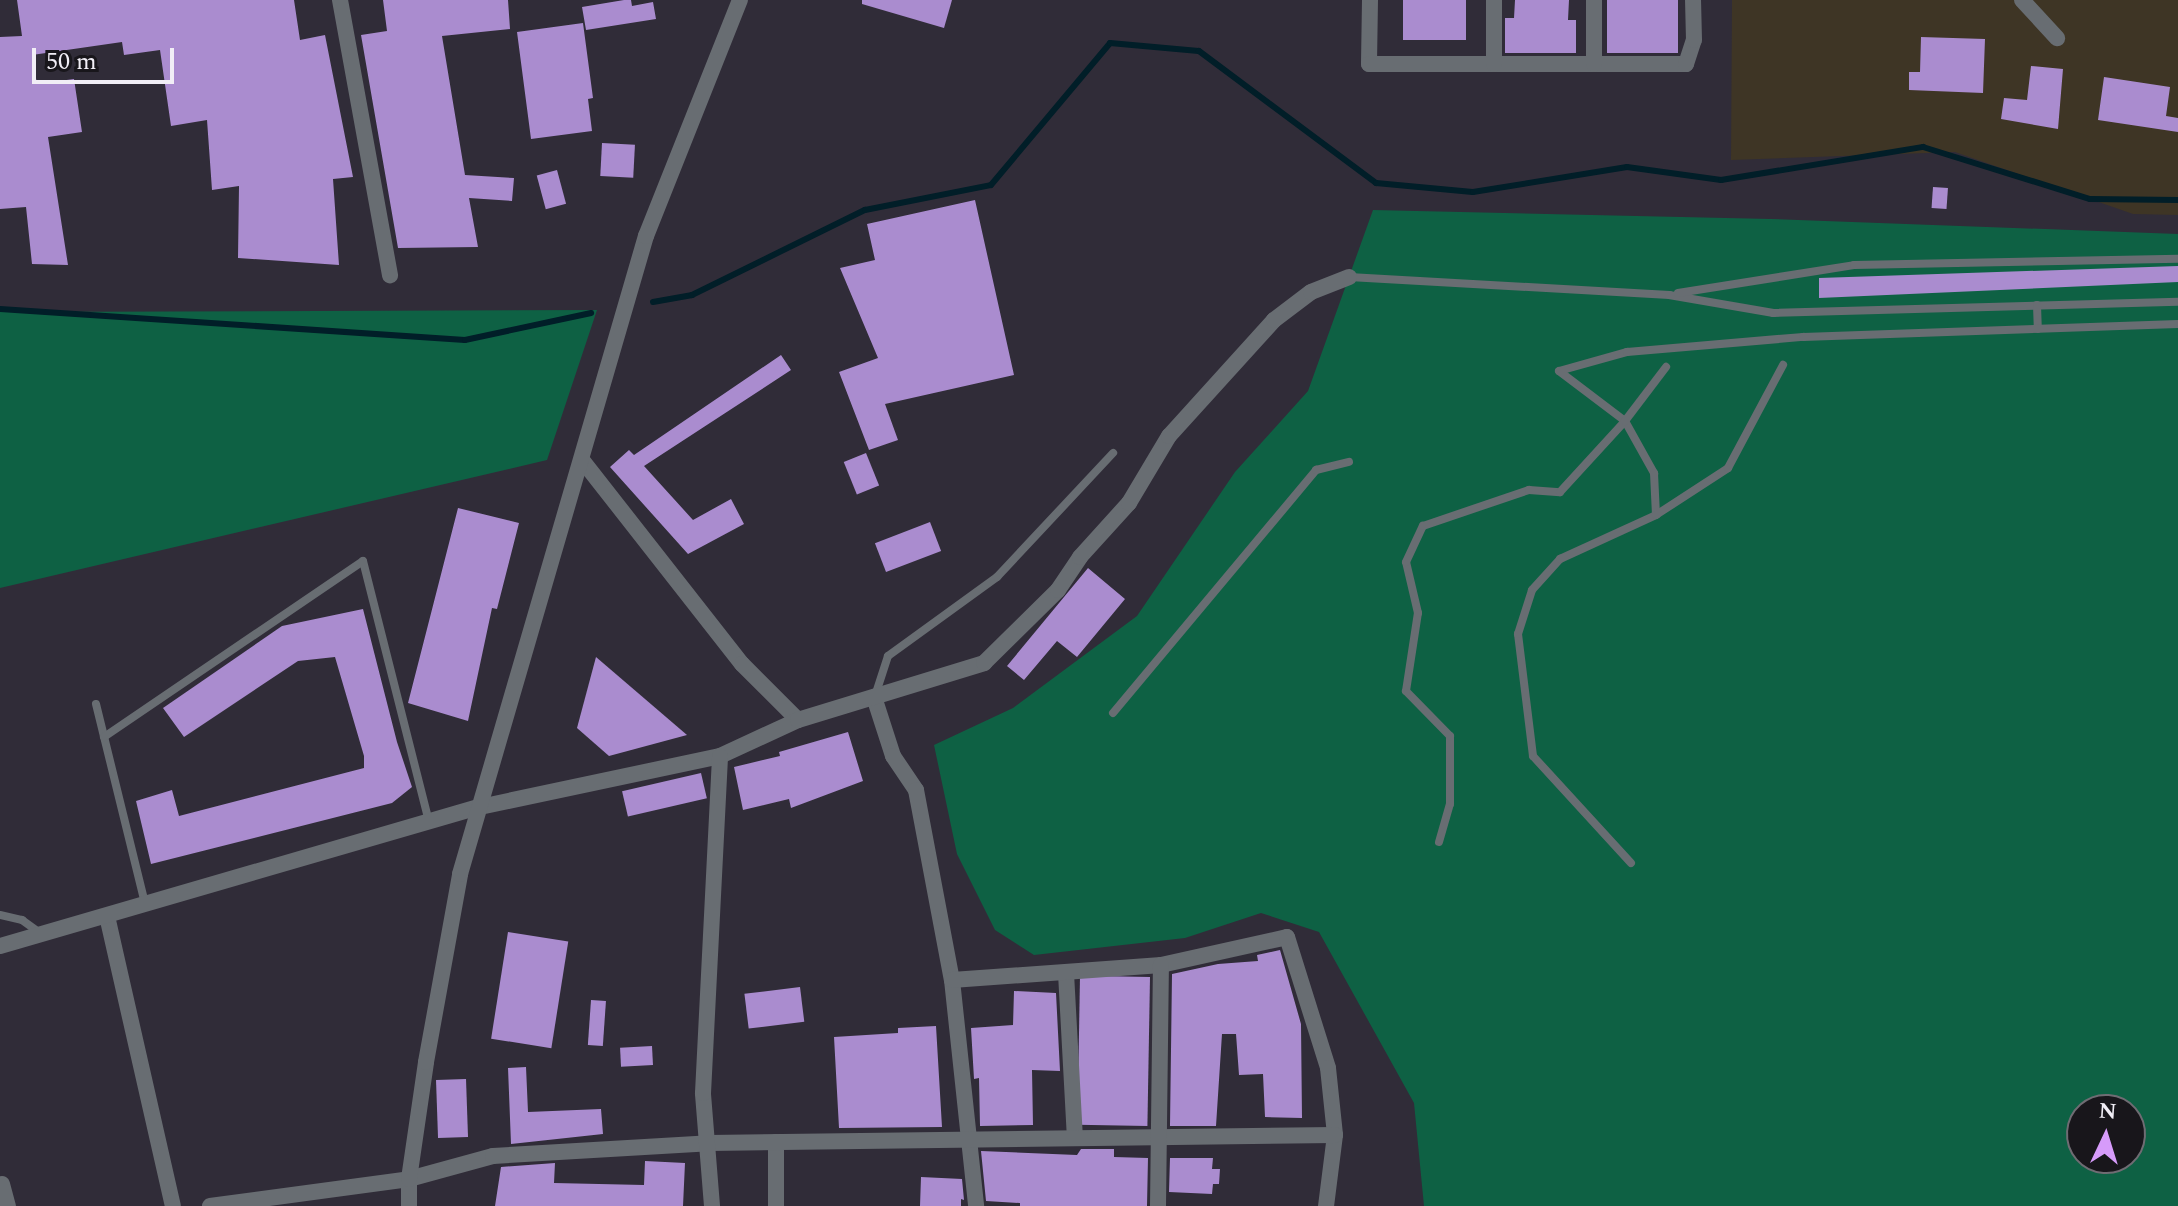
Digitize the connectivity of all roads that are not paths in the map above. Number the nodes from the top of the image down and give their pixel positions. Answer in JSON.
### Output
{"nodes":[{"id":1,"x":340,"y":0,"type":"edge"},
{"id":2,"x":740,"y":0,"type":"edge"},
{"id":3,"x":1370,"y":0,"type":"edge"},
{"id":4,"x":1494,"y":0,"type":"edge"},
{"id":5,"x":1594,"y":0,"type":"edge"},
{"id":6,"x":1693,"y":0,"type":"edge"},
{"id":7,"x":2022,"y":0,"type":"edge"},
{"id":8,"x":2057,"y":38,"type":"dead end"},
{"id":9,"x":1494,"y":64,"type":"junction"},
{"id":10,"x":1594,"y":64,"type":"junction"},
{"id":11,"x":2178,"y":259,"type":"edge"},
{"id":12,"x":390,"y":275,"type":"dead end"},
{"id":13,"x":1349,"y":277,"type":"joint"},
{"id":14,"x":1669,"y":295,"type":"junction"},
{"id":15,"x":2178,"y":302,"type":"edge"},
{"id":16,"x":2037,"y":305,"type":"junction"},
{"id":17,"x":2178,"y":324,"type":"edge"},
{"id":18,"x":2038,"y":329,"type":"junction"},
{"id":19,"x":1783,"y":365,"type":"dead end"},
{"id":20,"x":1666,"y":367,"type":"dead end"},
{"id":21,"x":1625,"y":421,"type":"junction"},
{"id":22,"x":1113,"y":453,"type":"dead end"},
{"id":23,"x":582,"y":460,"type":"junction"},
{"id":24,"x":1349,"y":462,"type":"dead end"},
{"id":25,"x":1656,"y":515,"type":"junction"},
{"id":26,"x":874,"y":697,"type":"junction"},
{"id":27,"x":96,"y":704,"type":"dead end"},
{"id":28,"x":1113,"y":713,"type":"dead end"},
{"id":29,"x":798,"y":720,"type":"junction"},
{"id":30,"x":104,"y":737,"type":"junction"},
{"id":31,"x":720,"y":756,"type":"junction"},
{"id":32,"x":480,"y":807,"type":"junction"},
{"id":33,"x":429,"y":822,"type":"junction"},
{"id":34,"x":1439,"y":842,"type":"dead end"},
{"id":35,"x":1631,"y":863,"type":"dead end"},
{"id":36,"x":145,"y":905,"type":"junction"},
{"id":37,"x":0,"y":915,"type":"edge"},
{"id":38,"x":107,"y":916,"type":"junction"},
{"id":39,"x":42,"y":935,"type":"junction"},
{"id":40,"x":0,"y":946,"type":"edge"},
{"id":41,"x":1161,"y":965,"type":"junction"},
{"id":42,"x":1066,"y":973,"type":"junction"},
{"id":43,"x":952,"y":980,"type":"junction"},
{"id":44,"x":1335,"y":1135,"type":"junction"},
{"id":45,"x":1075,"y":1137,"type":"junction"},
{"id":46,"x":1159,"y":1137,"type":"junction"},
{"id":47,"x":970,"y":1138,"type":"junction"},
{"id":48,"x":776,"y":1142,"type":"junction"},
{"id":49,"x":709,"y":1143,"type":"junction"},
{"id":50,"x":409,"y":1179,"type":"junction"},
{"id":51,"x":1,"y":1182,"type":"edge"},
{"id":52,"x":8,"y":1206,"type":"edge"},
{"id":53,"x":173,"y":1206,"type":"edge"},
{"id":54,"x":210,"y":1206,"type":"edge"},
{"id":55,"x":409,"y":1206,"type":"edge"},
{"id":56,"x":712,"y":1206,"type":"edge"},
{"id":57,"x":776,"y":1206,"type":"edge"},
{"id":58,"x":976,"y":1206,"type":"edge"},
{"id":59,"x":1158,"y":1206,"type":"edge"},
{"id":60,"x":1326,"y":1206,"type":"edge"}],
"edges":[{"from":1,"to":12,"type":"street"},
{"from":2,"to":23,"type":"street"},
{"from":3,"to":9,"type":"street"},
{"from":4,"to":9,"type":"street"},
{"from":5,"to":10,"type":"street"},
{"from":6,"to":10,"type":"street"},
{"from":7,"to":8,"type":"street"},
{"from":9,"to":10,"type":"street"},
{"from":11,"to":14,"type":"lane"},
{"from":13,"to":14,"type":"lane"},
{"from":13,"to":26,"type":"street"},
{"from":14,"to":16,"type":"lane"},
{"from":15,"to":16,"type":"lane"},
{"from":16,"to":18,"type":"lane"},
{"from":17,"to":18,"type":"lane"},
{"from":18,"to":21,"type":"lane"},
{"from":19,"to":25,"type":"lane"},
{"from":20,"to":21,"type":"lane"},
{"from":21,"to":25,"type":"lane"},
{"from":21,"to":34,"type":"lane"},
{"from":22,"to":26,"type":"lane"},
{"from":23,"to":29,"type":"street"},
{"from":23,"to":32,"type":"street"},
{"from":24,"to":28,"type":"lane"},
{"from":25,"to":35,"type":"lane"},
{"from":26,"to":29,"type":"street"},
{"from":26,"to":43,"type":"street"},
{"from":27,"to":30,"type":"lane"},
{"from":29,"to":31,"type":"street"},
{"from":30,"to":33,"type":"lane"},
{"from":30,"to":36,"type":"lane"},
{"from":31,"to":32,"type":"street"},
{"from":31,"to":49,"type":"street"},
{"from":32,"to":33,"type":"street"},
{"from":32,"to":50,"type":"street"},
{"from":33,"to":36,"type":"street"},
{"from":36,"to":38,"type":"street"},
{"from":37,"to":39,"type":"lane"},
{"from":38,"to":39,"type":"street"},
{"from":38,"to":53,"type":"street"},
{"from":39,"to":40,"type":"street"},
{"from":41,"to":42,"type":"street"},
{"from":41,"to":44,"type":"street"},
{"from":41,"to":46,"type":"street"},
{"from":42,"to":43,"type":"street"},
{"from":42,"to":45,"type":"street"},
{"from":43,"to":47,"type":"street"},
{"from":44,"to":46,"type":"street"},
{"from":44,"to":60,"type":"street"},
{"from":45,"to":46,"type":"street"},
{"from":45,"to":47,"type":"street"},
{"from":46,"to":59,"type":"street"},
{"from":47,"to":48,"type":"street"},
{"from":47,"to":58,"type":"street"},
{"from":48,"to":49,"type":"street"},
{"from":48,"to":57,"type":"street"},
{"from":49,"to":50,"type":"street"},
{"from":49,"to":56,"type":"street"},
{"from":50,"to":54,"type":"street"},
{"from":50,"to":55,"type":"street"},
{"from":51,"to":52,"type":"street"}]}
